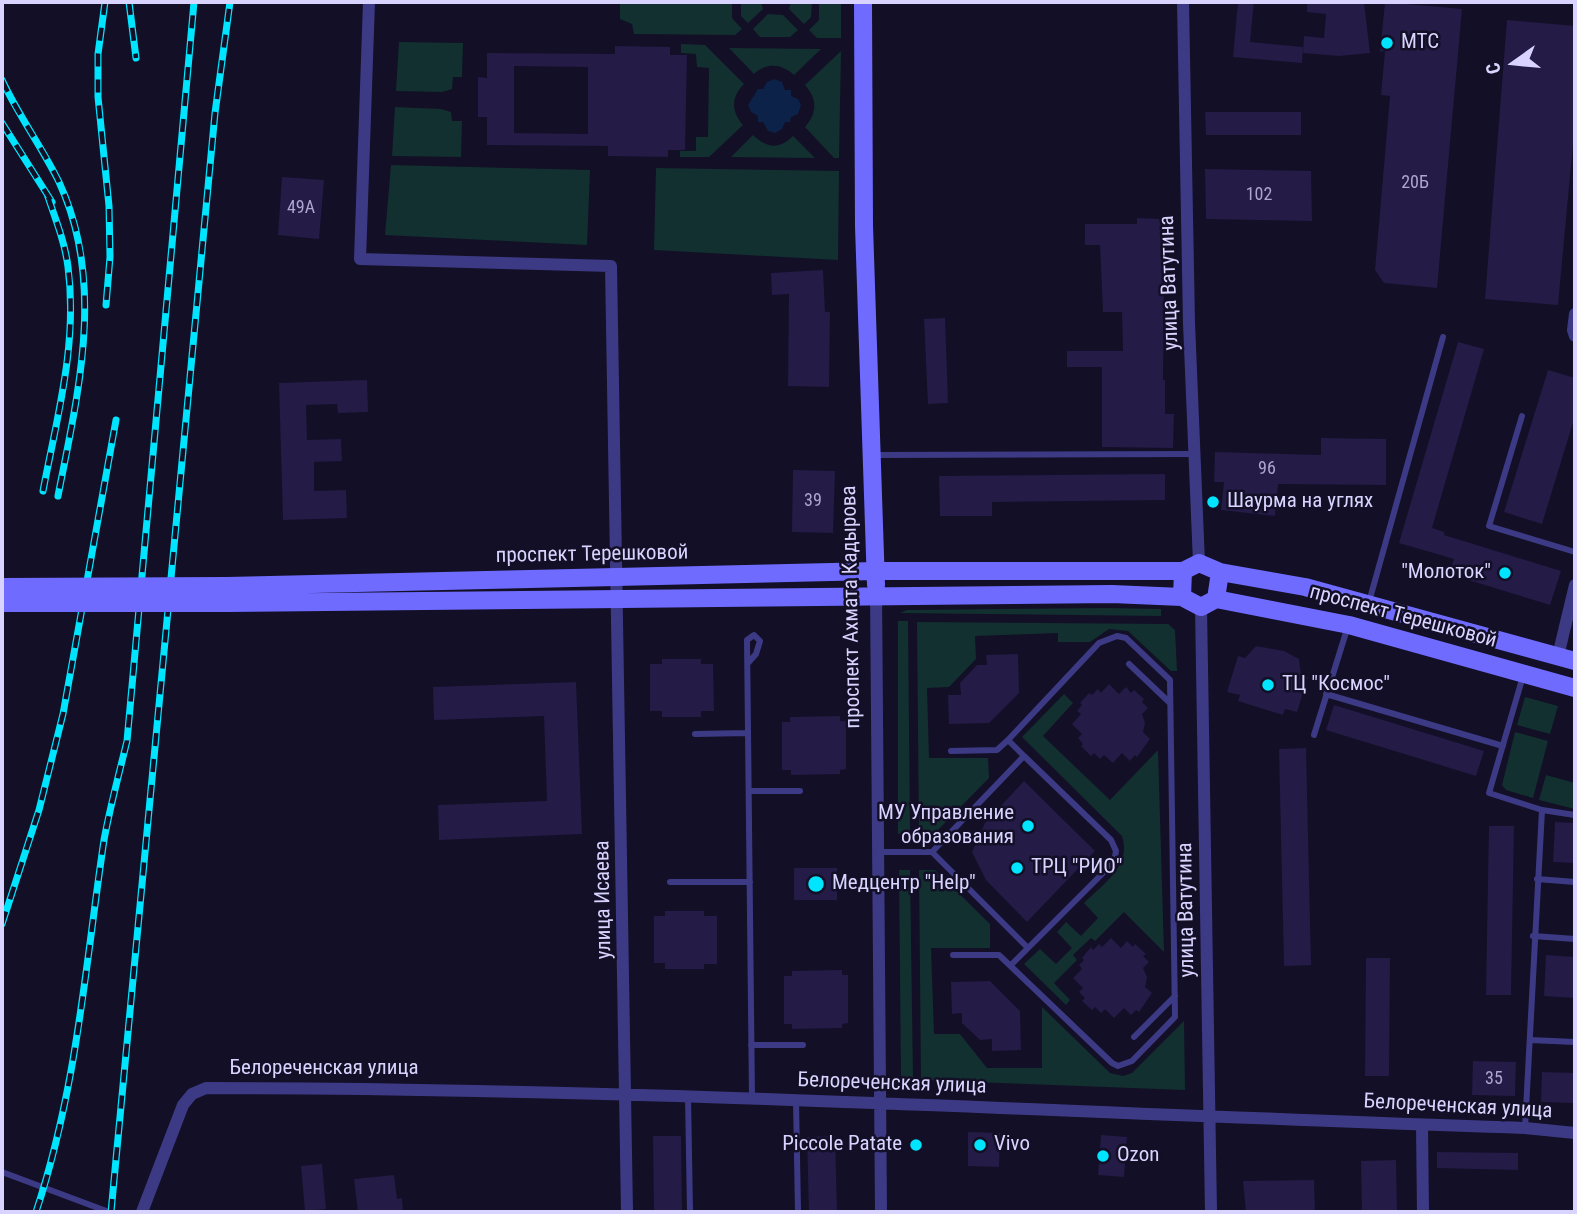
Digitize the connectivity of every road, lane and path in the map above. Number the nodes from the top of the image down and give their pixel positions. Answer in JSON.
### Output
{"nodes":[{"id":1,"x":369,"y":2,"type":"edge"},
{"id":2,"x":863,"y":2,"type":"edge"},
{"id":3,"x":1183,"y":2,"type":"edge"},
{"id":4,"x":1575,"y":314,"type":"edge"},
{"id":5,"x":1443,"y":337,"type":"dead end"},
{"id":6,"x":1575,"y":337,"type":"edge"},
{"id":7,"x":1522,"y":416,"type":"dead end"},
{"id":8,"x":1195,"y":454,"type":"junction"},
{"id":9,"x":873,"y":455,"type":"junction"},
{"id":10,"x":1575,"y":552,"type":"edge"},
{"id":11,"x":1191,"y":567,"type":"junction"},
{"id":12,"x":1220,"y":572,"type":"junction"},
{"id":13,"x":876,"y":585,"type":"junction"},
{"id":14,"x":1575,"y":585,"type":"edge"},
{"id":15,"x":2,"y":587,"type":"edge"},
{"id":16,"x":618,"y":587,"type":"junction"},
{"id":17,"x":228,"y":595,"type":"junction"},
{"id":18,"x":1182,"y":597,"type":"junction"},
{"id":19,"x":2,"y":603,"type":"edge"},
{"id":20,"x":1208,"y":603,"type":"junction"},
{"id":21,"x":1369,"y":604,"type":"junction"},
{"id":22,"x":1349,"y":625,"type":"junction"},
{"id":23,"x":1558,"y":656,"type":"junction"},
{"id":24,"x":1575,"y":661,"type":"edge"},
{"id":25,"x":748,"y":663,"type":"dead end"},
{"id":26,"x":1129,"y":664,"type":"dead end"},
{"id":27,"x":1524,"y":674,"type":"junction"},
{"id":28,"x":1575,"y":688,"type":"edge"},
{"id":29,"x":1326,"y":694,"type":"junction"},
{"id":30,"x":1170,"y":702,"type":"junction"},
{"id":31,"x":695,"y":733,"type":"dead end"},
{"id":32,"x":748,"y":733,"type":"junction"},
{"id":33,"x":1314,"y":735,"type":"dead end"},
{"id":34,"x":1008,"y":740,"type":"junction"},
{"id":35,"x":1503,"y":746,"type":"junction"},
{"id":36,"x":951,"y":751,"type":"dead end"},
{"id":37,"x":1024,"y":756,"type":"junction"},
{"id":38,"x":749,"y":791,"type":"junction"},
{"id":39,"x":800,"y":791,"type":"dead end"},
{"id":40,"x":1542,"y":810,"type":"junction"},
{"id":41,"x":1575,"y":815,"type":"edge"},
{"id":42,"x":877,"y":852,"type":"junction"},
{"id":43,"x":932,"y":852,"type":"junction"},
{"id":44,"x":1538,"y":879,"type":"junction"},
{"id":45,"x":670,"y":882,"type":"dead end"},
{"id":46,"x":750,"y":882,"type":"junction"},
{"id":47,"x":1575,"y":882,"type":"edge"},
{"id":48,"x":1533,"y":936,"type":"junction"},
{"id":49,"x":1575,"y":939,"type":"edge"},
{"id":50,"x":1028,"y":948,"type":"junction"},
{"id":51,"x":953,"y":955,"type":"dead end"},
{"id":52,"x":1011,"y":965,"type":"junction"},
{"id":53,"x":1175,"y":996,"type":"junction"},
{"id":54,"x":1135,"y":1037,"type":"dead end"},
{"id":55,"x":1530,"y":1040,"type":"junction"},
{"id":56,"x":1575,"y":1042,"type":"edge"},
{"id":57,"x":751,"y":1045,"type":"junction"},
{"id":58,"x":803,"y":1045,"type":"dead end"},
{"id":59,"x":626,"y":1094,"type":"junction"},
{"id":60,"x":688,"y":1096,"type":"junction"},
{"id":61,"x":752,"y":1098,"type":"junction"},
{"id":62,"x":796,"y":1100,"type":"junction"},
{"id":63,"x":879,"y":1103,"type":"junction"},
{"id":64,"x":1209,"y":1114,"type":"junction"},
{"id":65,"x":1422,"y":1125,"type":"junction"},
{"id":66,"x":1525,"y":1128,"type":"junction"},
{"id":67,"x":1575,"y":1133,"type":"edge"},
{"id":68,"x":2,"y":1172,"type":"edge"},
{"id":69,"x":109,"y":1212,"type":"edge"},
{"id":70,"x":142,"y":1212,"type":"edge"},
{"id":71,"x":628,"y":1212,"type":"edge"},
{"id":72,"x":690,"y":1212,"type":"edge"},
{"id":73,"x":798,"y":1212,"type":"edge"},
{"id":74,"x":881,"y":1212,"type":"edge"},
{"id":75,"x":1211,"y":1212,"type":"edge"},
{"id":76,"x":1423,"y":1212,"type":"edge"}],
"edges":[{"from":1,"to":16,"type":"street","name":"улица Исаева"},
{"from":2,"to":9,"type":"main road","name":"проспект Ахмата Кадырова"},
{"from":3,"to":8,"type":"street","name":"улица Ватутина"},
{"from":4,"to":6,"type":"street"},
{"from":5,"to":21,"type":"lane"},
{"from":7,"to":10,"type":"lane"},
{"from":8,"to":9,"type":"lane"},
{"from":8,"to":11,"type":"street","name":"улица Ватутина"},
{"from":9,"to":13,"type":"main road","name":"проспект Ахмата Кадырова"},
{"from":11,"to":12,"type":"main road","name":"проспект Терешковой"},
{"from":11,"to":13,"type":"main road","name":"проспект Терешковой"},
{"from":11,"to":18,"type":"main road"},
{"from":12,"to":20,"type":"main road"},
{"from":12,"to":21,"type":"main road","name":"проспект Терешковой"},
{"from":13,"to":16,"type":"main road","name":"проспект Терешковой"},
{"from":13,"to":16,"type":"main road","name":"проспект Терешковой"},
{"from":13,"to":18,"type":"main road","name":"проспект Терешковой"},
{"from":13,"to":42,"type":"street","name":"проспект Ахмата Кадырова"},
{"from":14,"to":23,"type":"street"},
{"from":15,"to":17,"type":"main road","name":"проспект Терешковой","bridge":true},
{"from":16,"to":17,"type":"main road","name":"проспект Терешковой"},
{"from":16,"to":59,"type":"street","name":"улица Исаева"},
{"from":17,"to":19,"type":"main road","name":"проспект Терешковой","bridge":true},
{"from":18,"to":20,"type":"main road","name":"проспект Терешковой"},
{"from":20,"to":22,"type":"main road","name":"проспект Терешковой"},
{"from":20,"to":64,"type":"street","name":"улица Ватутина"},
{"from":21,"to":23,"type":"main road","name":"проспект Терешковой"},
{"from":22,"to":27,"type":"main road","name":"проспект Терешковой"},
{"from":22,"to":29,"type":"lane"},
{"from":23,"to":24,"type":"main road","name":"проспект Терешковой"},
{"from":25,"to":32,"type":"lane"},
{"from":26,"to":30,"type":"lane"},
{"from":27,"to":28,"type":"main road","name":"проспект Терешковой"},
{"from":27,"to":35,"type":"lane"},
{"from":29,"to":33,"type":"lane"},
{"from":29,"to":35,"type":"lane"},
{"from":30,"to":34,"type":"lane"},
{"from":30,"to":53,"type":"lane"},
{"from":31,"to":32,"type":"lane"},
{"from":32,"to":38,"type":"lane"},
{"from":34,"to":36,"type":"lane"},
{"from":34,"to":37,"type":"lane"},
{"from":35,"to":40,"type":"lane"},
{"from":37,"to":43,"type":"lane"},
{"from":37,"to":50,"type":"lane"},
{"from":38,"to":39,"type":"lane"},
{"from":38,"to":46,"type":"lane"},
{"from":40,"to":41,"type":"lane"},
{"from":40,"to":44,"type":"lane"},
{"from":42,"to":43,"type":"lane"},
{"from":42,"to":63,"type":"street","name":"проспект Ахмата Кадырова"},
{"from":43,"to":50,"type":"lane"},
{"from":44,"to":47,"type":"lane"},
{"from":44,"to":48,"type":"lane"},
{"from":45,"to":46,"type":"lane"},
{"from":46,"to":57,"type":"lane"},
{"from":48,"to":49,"type":"lane"},
{"from":48,"to":55,"type":"lane"},
{"from":50,"to":52,"type":"lane"},
{"from":51,"to":52,"type":"lane"},
{"from":52,"to":53,"type":"lane"},
{"from":53,"to":54,"type":"lane"},
{"from":55,"to":56,"type":"lane"},
{"from":55,"to":66,"type":"lane"},
{"from":57,"to":58,"type":"lane"},
{"from":57,"to":61,"type":"lane"},
{"from":59,"to":60,"type":"street","name":"Белореченская улица"},
{"from":59,"to":70,"type":"street","name":"Белореченская улица"},
{"from":59,"to":71,"type":"street","name":"улица Исаева"},
{"from":60,"to":61,"type":"street","name":"Белореченская улица"},
{"from":60,"to":72,"type":"lane"},
{"from":61,"to":62,"type":"street","name":"Белореченская улица"},
{"from":62,"to":63,"type":"street","name":"Белореченская улица"},
{"from":62,"to":73,"type":"lane"},
{"from":63,"to":64,"type":"street","name":"Белореченская улица"},
{"from":63,"to":74,"type":"street","name":"проспект Ахмата Кадырова"},
{"from":64,"to":65,"type":"street","name":"Белореченская улица"},
{"from":64,"to":75,"type":"street","name":"улица Ватутина"},
{"from":65,"to":66,"type":"street","name":"Белореченская улица"},
{"from":65,"to":76,"type":"street"},
{"from":66,"to":67,"type":"street","name":"Белореченская улица"},
{"from":68,"to":69,"type":"lane"}]}
